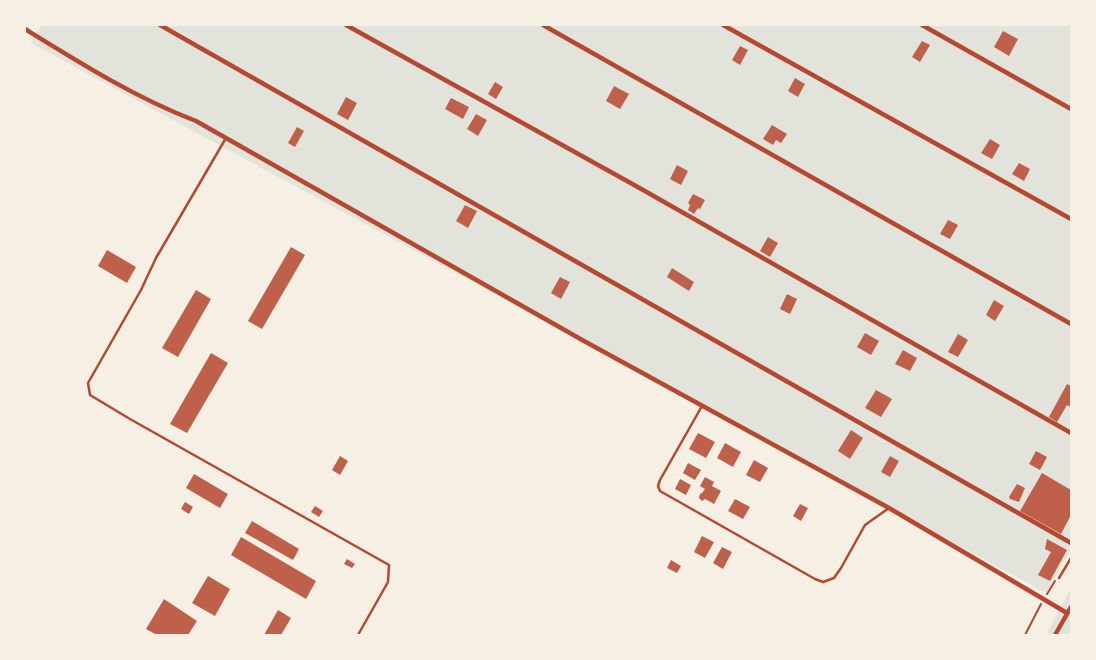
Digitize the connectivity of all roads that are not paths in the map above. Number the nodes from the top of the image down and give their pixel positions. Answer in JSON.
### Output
{"nodes":[{"id":1,"x":160,"y":25,"type":"edge"},
{"id":2,"x":346,"y":25,"type":"edge"},
{"id":3,"x":542,"y":25,"type":"edge"},
{"id":4,"x":723,"y":25,"type":"edge"},
{"id":5,"x":922,"y":25,"type":"edge"},
{"id":6,"x":25,"y":29,"type":"edge"},
{"id":7,"x":1071,"y":109,"type":"edge"},
{"id":8,"x":226,"y":138,"type":"junction"},
{"id":9,"x":1071,"y":219,"type":"edge"},
{"id":10,"x":1071,"y":324,"type":"edge"},
{"id":11,"x":702,"y":404,"type":"junction"},
{"id":12,"x":1071,"y":433,"type":"edge"},
{"id":13,"x":889,"y":508,"type":"junction"},
{"id":14,"x":1070,"y":542,"type":"edge"},
{"id":15,"x":1071,"y":558,"type":"edge"},
{"id":16,"x":1059,"y":578,"type":"dead end"},
{"id":17,"x":1071,"y":607,"type":"edge"},
{"id":18,"x":1068,"y":613,"type":"junction"},
{"id":19,"x":358,"y":635,"type":"edge"},
{"id":20,"x":1056,"y":635,"type":"edge"}],
"edges":[{"from":1,"to":14,"type":"street"},
{"from":2,"to":12,"type":"street"},
{"from":3,"to":10,"type":"street"},
{"from":4,"to":9,"type":"street"},
{"from":5,"to":7,"type":"street"},
{"from":6,"to":8,"type":"street"},
{"from":8,"to":11,"type":"street"},
{"from":8,"to":19,"type":"lane"},
{"from":11,"to":13,"type":"street"},
{"from":11,"to":13,"type":"lane"},
{"from":13,"to":18,"type":"street"},
{"from":15,"to":16,"type":"lane"},
{"from":17,"to":18,"type":"street"},
{"from":18,"to":20,"type":"street"}]}
